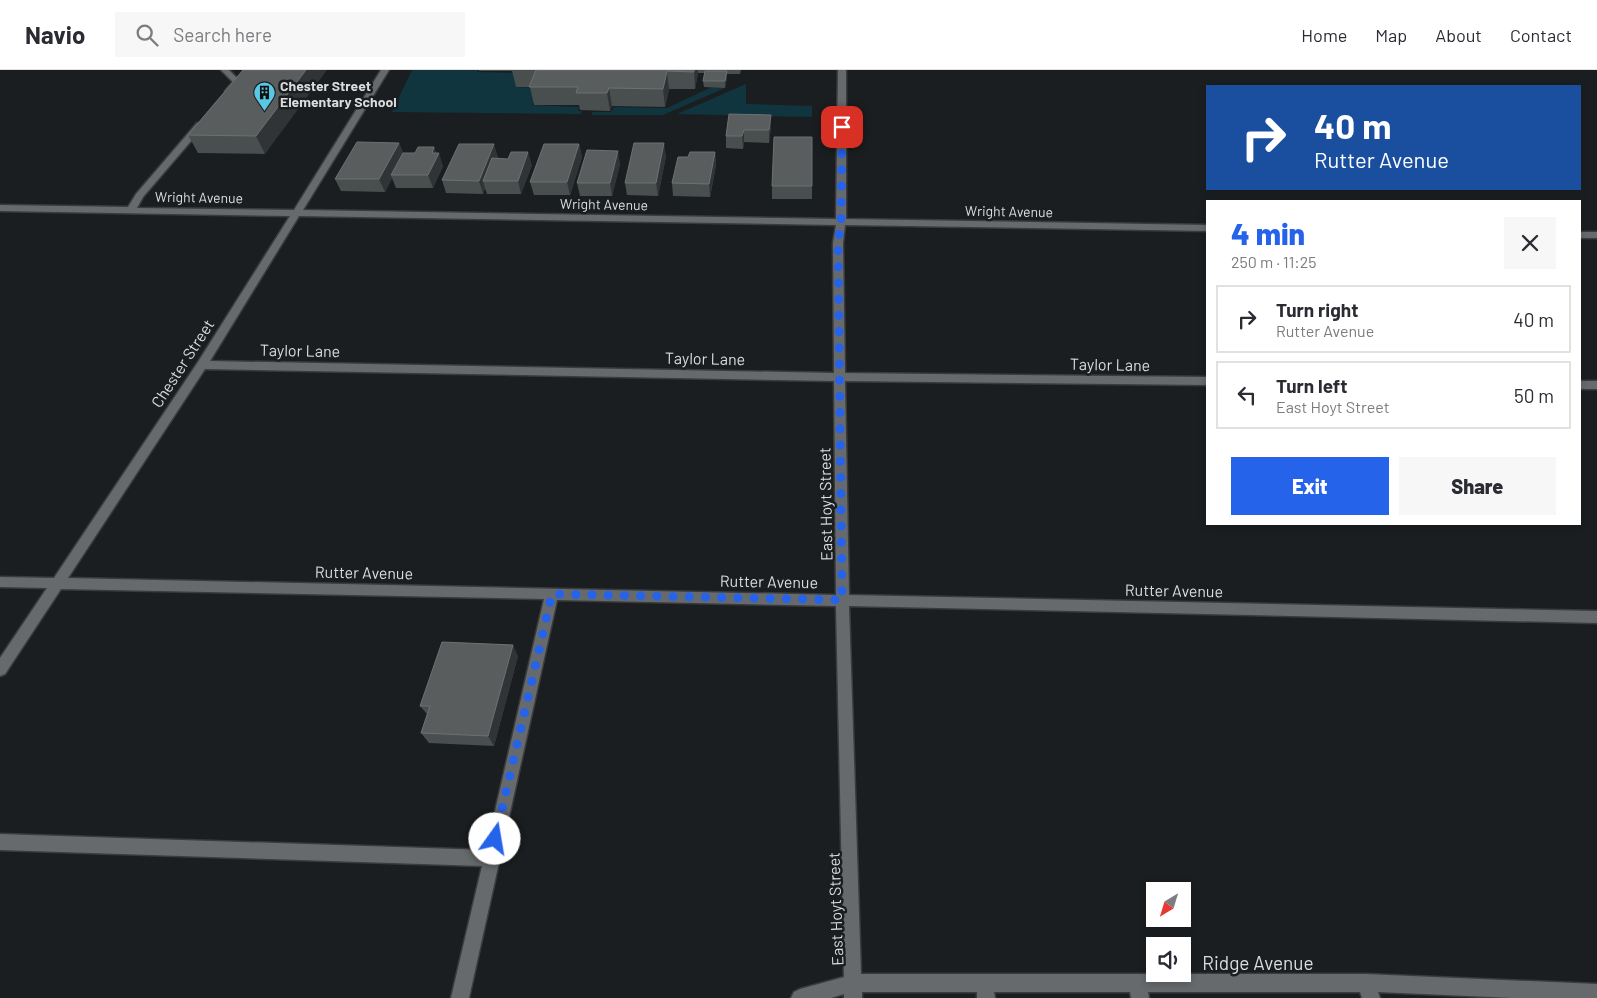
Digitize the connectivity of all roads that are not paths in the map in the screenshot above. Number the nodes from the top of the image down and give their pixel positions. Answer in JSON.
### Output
{"nodes":[{"id":1,"x":225,"y":70,"type":"edge"},
{"id":2,"x":385,"y":70,"type":"edge"},
{"id":3,"x":842,"y":70,"type":"edge"},
{"id":4,"x":225,"y":96,"type":"edge"},
{"id":5,"x":206,"y":118,"type":"edge"},
{"id":6,"x":0,"y":208,"type":"edge"},
{"id":7,"x":131,"y":210,"type":"junction"},
{"id":8,"x":295,"y":213,"type":"junction"},
{"id":9,"x":841,"y":222,"type":"junction"},
{"id":10,"x":1206,"y":228,"type":"edge"},
{"id":11,"x":1581,"y":235,"type":"edge"},
{"id":12,"x":1597,"y":235,"type":"edge"},
{"id":13,"x":202,"y":365,"type":"junction"},
{"id":14,"x":839,"y":377,"type":"junction"},
{"id":15,"x":1206,"y":381,"type":"edge"},
{"id":16,"x":1581,"y":385,"type":"edge"},
{"id":17,"x":1597,"y":385,"type":"edge"},
{"id":18,"x":0,"y":582,"type":"edge"},
{"id":19,"x":56,"y":583,"type":"junction"},
{"id":20,"x":552,"y":594,"type":"junction"},
{"id":21,"x":842,"y":600,"type":"junction"},
{"id":22,"x":1597,"y":616,"type":"edge"},
{"id":23,"x":0,"y":670,"type":"edge"},
{"id":24,"x":0,"y":842,"type":"edge"},
{"id":25,"x":491,"y":858,"type":"junction"},
{"id":26,"x":985,"y":990,"type":"edge"},
{"id":27,"x":853,"y":991,"type":"edge"},
{"id":28,"x":1139,"y":991,"type":"edge"},
{"id":29,"x":1369,"y":991,"type":"edge"},
{"id":30,"x":1597,"y":993,"type":"edge"},
{"id":31,"x":460,"y":998,"type":"edge"},
{"id":32,"x":800,"y":998,"type":"edge"}],
"edges":[{"from":1,"to":4,"type":"street"},
{"from":2,"to":8,"type":"street","name":"Chester Street"},
{"from":3,"to":9,"type":"street","name":"East Hoyt Street"},
{"from":5,"to":7,"type":"street"},
{"from":6,"to":7,"type":"street","name":"Wright Avenue"},
{"from":7,"to":8,"type":"street","name":"Wright Avenue"},
{"from":8,"to":9,"type":"street","name":"Wright Avenue"},
{"from":8,"to":13,"type":"street","name":"Chester Street"},
{"from":9,"to":10,"type":"street","name":"Wright Avenue"},
{"from":9,"to":14,"type":"street","name":"East Hoyt Street"},
{"from":11,"to":12,"type":"street"},
{"from":13,"to":14,"type":"street","name":"Taylor Lane"},
{"from":13,"to":19,"type":"street","name":"Chester Street"},
{"from":14,"to":15,"type":"street","name":"Taylor Lane"},
{"from":14,"to":21,"type":"street","name":"East Hoyt Street"},
{"from":16,"to":17,"type":"street"},
{"from":18,"to":19,"type":"street","name":"Rutter Avenue"},
{"from":19,"to":20,"type":"street","name":"Rutter Avenue"},
{"from":19,"to":23,"type":"street","name":"Chester Street"},
{"from":20,"to":21,"type":"street","name":"Rutter Avenue"},
{"from":20,"to":25,"type":"street"},
{"from":21,"to":22,"type":"street","name":"Rutter Avenue"},
{"from":21,"to":27,"type":"street","name":"East Hoyt Street"},
{"from":24,"to":25,"type":"street"},
{"from":25,"to":31,"type":"street"},
{"from":26,"to":27,"type":"street","name":"Ridge Avenue"},
{"from":26,"to":28,"type":"street","name":"Ridge Avenue"},
{"from":27,"to":32,"type":"street","name":"Ridge Avenue"},
{"from":28,"to":29,"type":"street","name":"Ridge Avenue"},
{"from":29,"to":30,"type":"street","name":"Ridge Avenue"}]}
